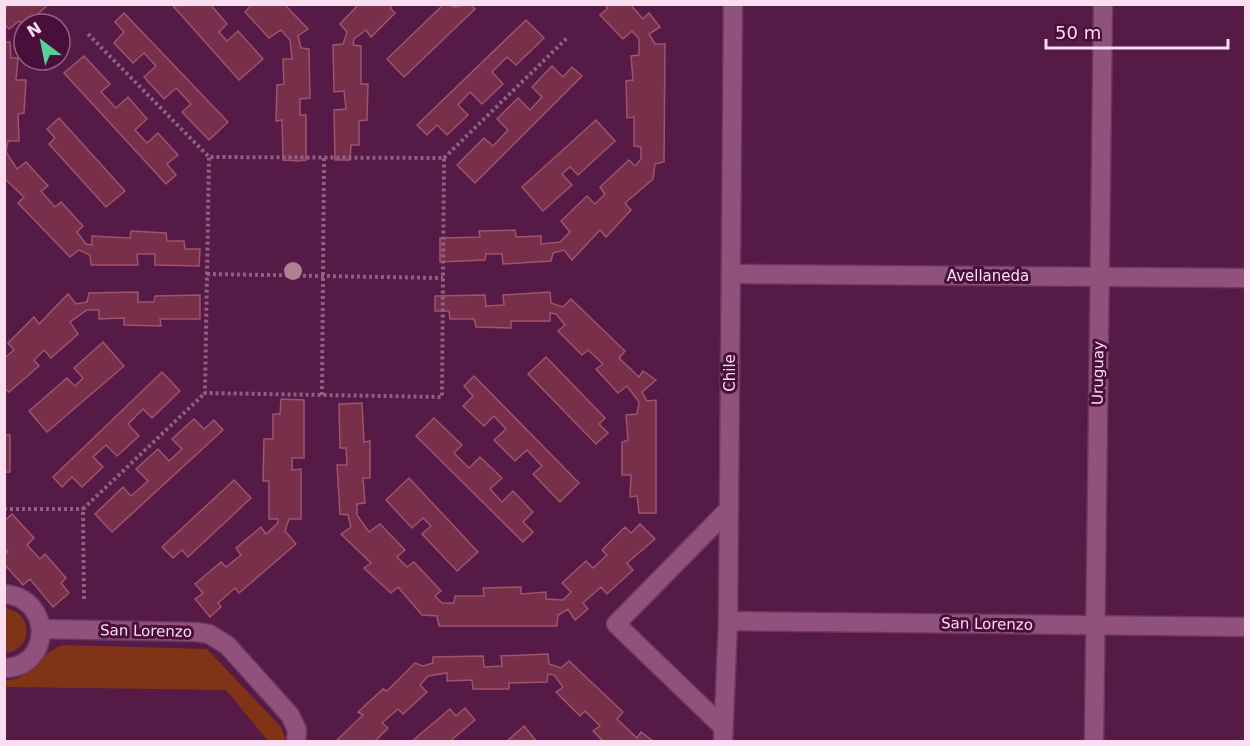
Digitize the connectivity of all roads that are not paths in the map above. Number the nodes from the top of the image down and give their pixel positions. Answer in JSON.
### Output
{"nodes":[{"id":1,"x":733,"y":4,"type":"edge"},
{"id":2,"x":1103,"y":4,"type":"edge"},
{"id":3,"x":731,"y":274,"type":"junction"},
{"id":4,"x":1099,"y":276,"type":"junction"},
{"id":5,"x":1245,"y":278,"type":"edge"},
{"id":6,"x":729,"y":509,"type":"junction"},
{"id":7,"x":4,"y":594,"type":"edge"},
{"id":8,"x":728,"y":621,"type":"junction"},
{"id":9,"x":1095,"y":626,"type":"junction"},
{"id":10,"x":1245,"y":627,"type":"edge"},
{"id":11,"x":42,"y":629,"type":"junction"},
{"id":12,"x":4,"y":668,"type":"edge"},
{"id":13,"x":723,"y":734,"type":"edge"},
{"id":14,"x":296,"y":741,"type":"edge"},
{"id":15,"x":1094,"y":741,"type":"edge"}],
"edges":[{"from":1,"to":3,"type":"street","name":"Chile"},
{"from":2,"to":4,"type":"street","name":"Uruguay"},
{"from":3,"to":4,"type":"street","name":"Avellaneda"},
{"from":3,"to":6,"type":"street","name":"Chile"},
{"from":4,"to":5,"type":"street","name":"Avellaneda"},
{"from":4,"to":9,"type":"street","name":"Uruguay"},
{"from":6,"to":8,"type":"street","name":"Chile"},
{"from":6,"to":13,"type":"street"},
{"from":7,"to":11,"type":"street"},
{"from":8,"to":9,"type":"street","name":"San Lorenzo"},
{"from":8,"to":13,"type":"street","name":"Chile"},
{"from":9,"to":10,"type":"street","name":"San Lorenzo"},
{"from":9,"to":15,"type":"street","name":"Uruguay"},
{"from":11,"to":12,"type":"street"},
{"from":11,"to":14,"type":"street","name":"San Lorenzo"}]}
